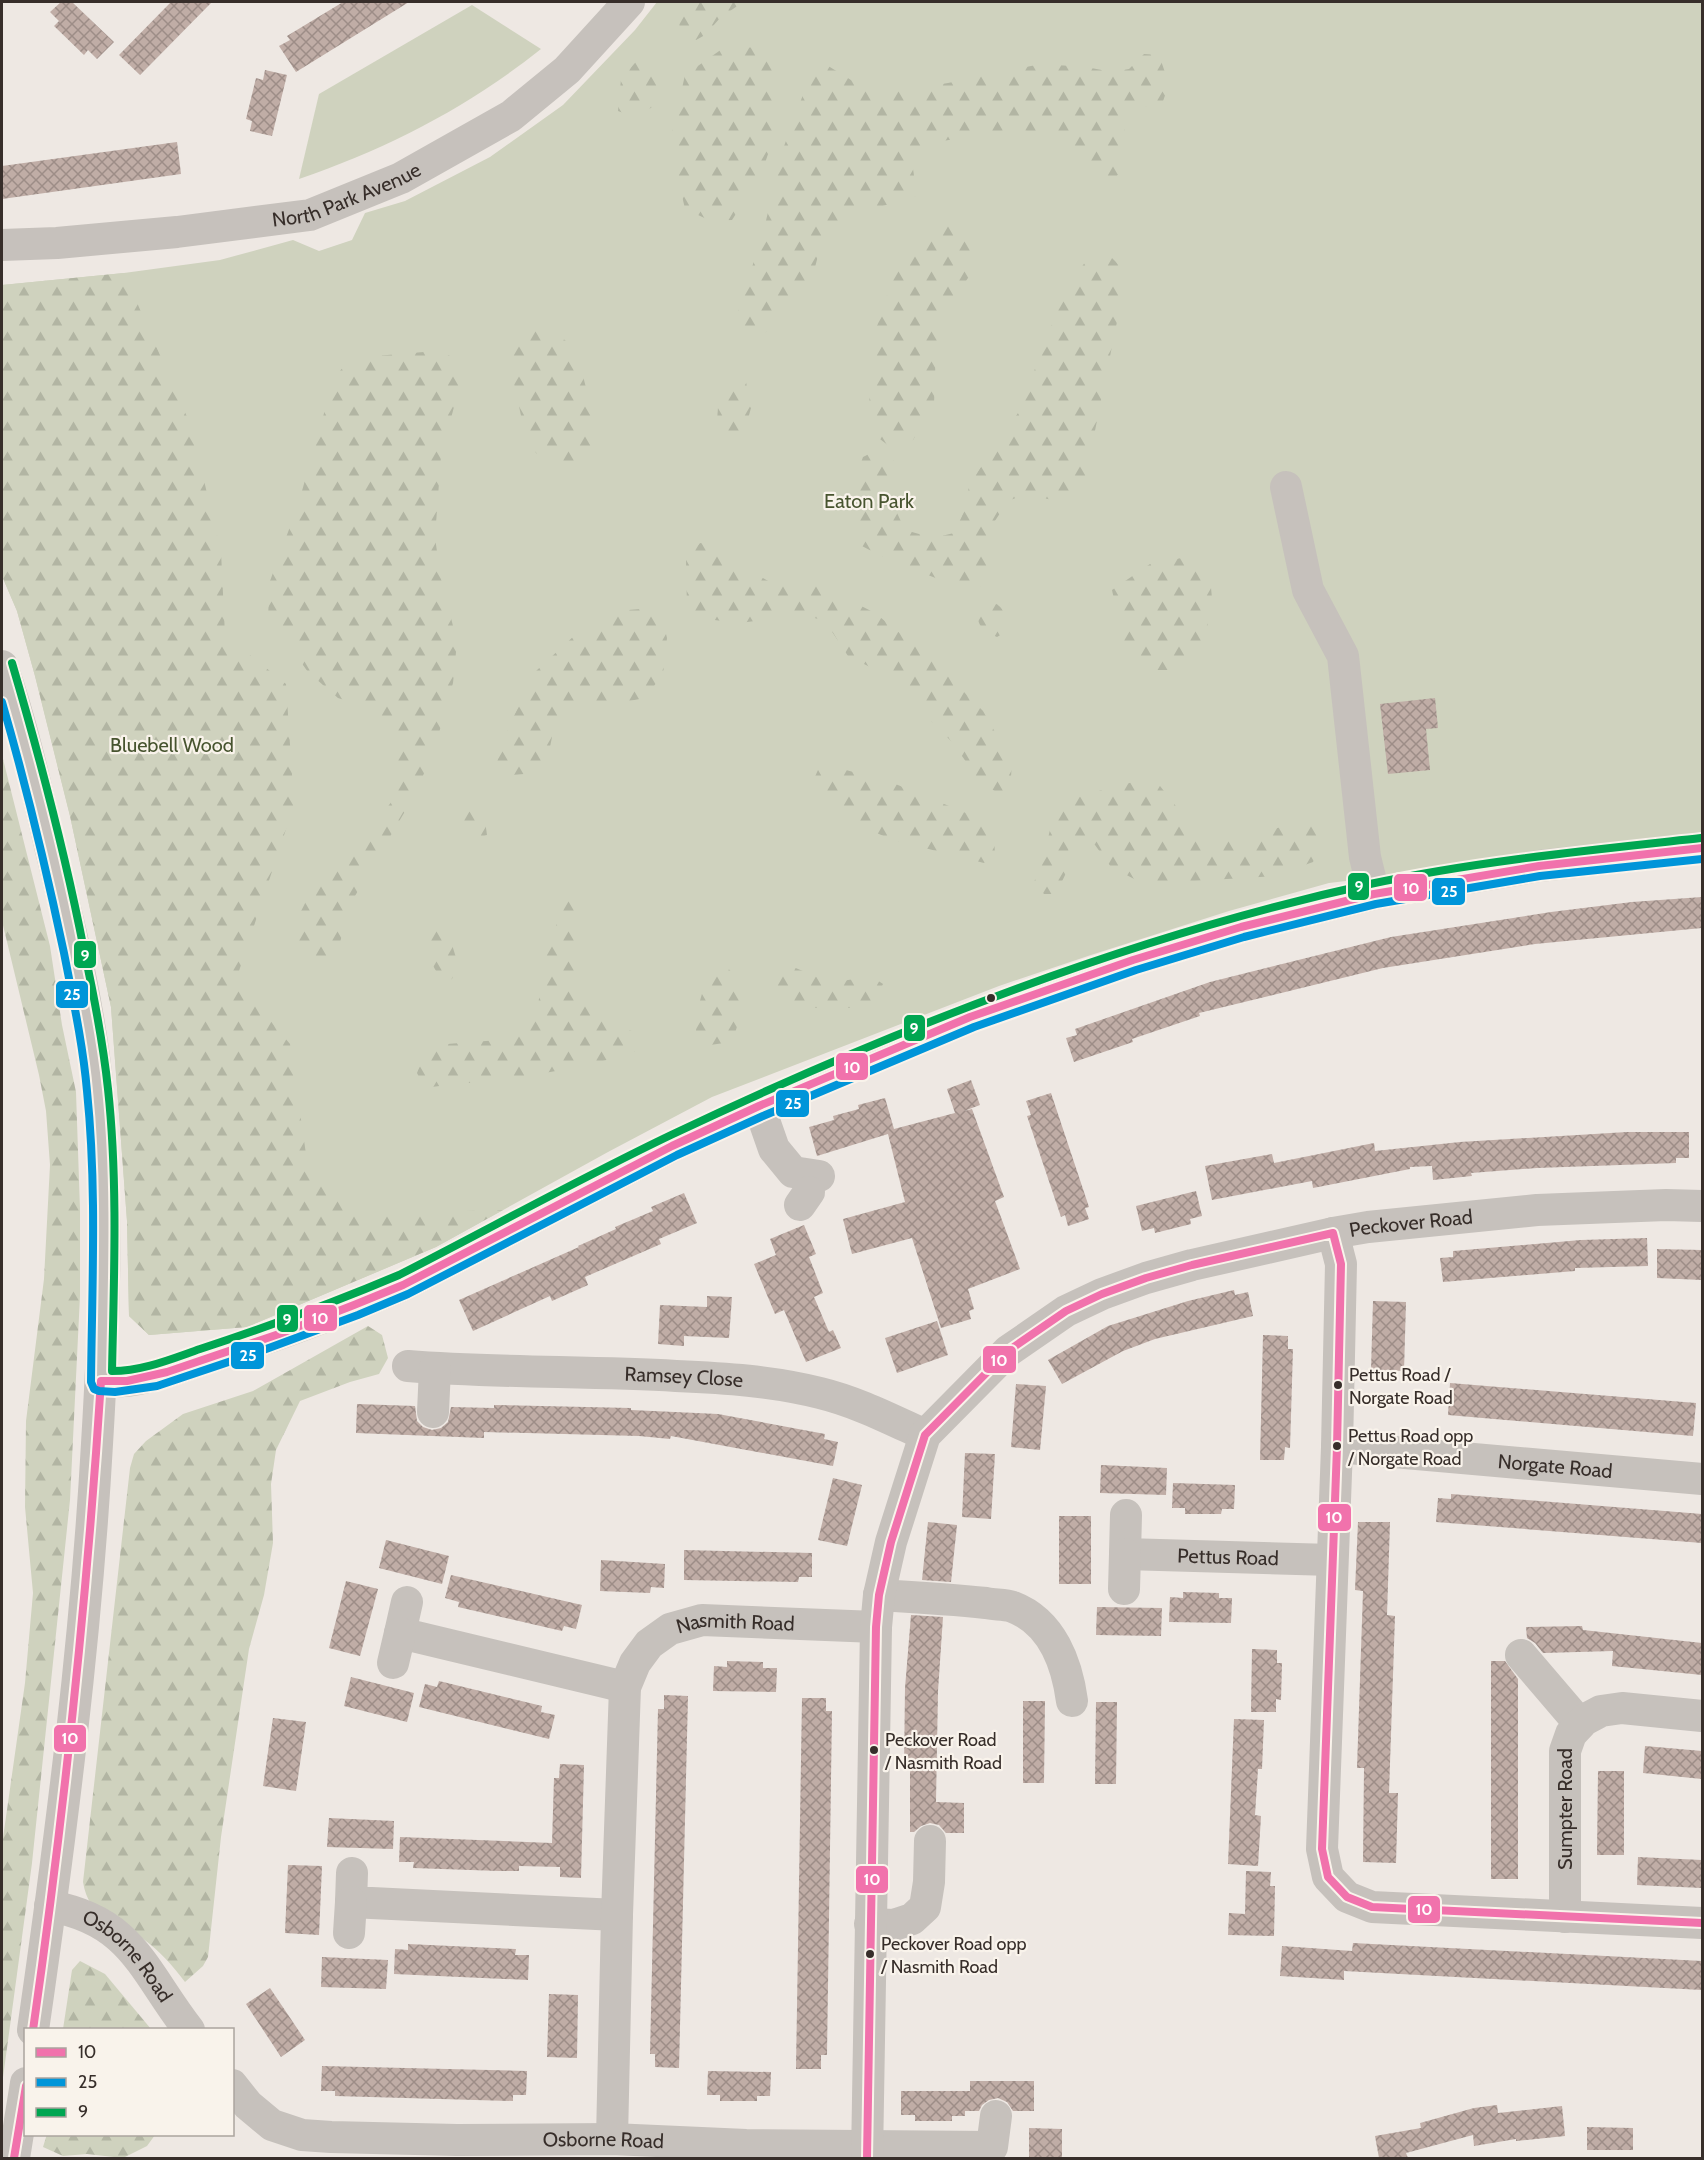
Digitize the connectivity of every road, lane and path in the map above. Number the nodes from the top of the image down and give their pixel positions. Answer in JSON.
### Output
{"nodes":[{"id":1,"x":629,"y":2,"type":"edge"},
{"id":2,"x":2,"y":245,"type":"edge"},
{"id":3,"x":1286,"y":487,"type":"dead end"},
{"id":4,"x":2,"y":666,"type":"edge"},
{"id":5,"x":1702,"y":848,"type":"edge"},
{"id":6,"x":1374,"y":894,"type":"junction"},
{"id":7,"x":759,"y":1106,"type":"junction"},
{"id":8,"x":809,"y":1188,"type":"dead end"},
{"id":9,"x":1702,"y":1206,"type":"edge"},
{"id":10,"x":1333,"y":1233,"type":"junction"},
{"id":11,"x":101,"y":1382,"type":"junction"},
{"id":12,"x":433,"y":1412,"type":"dead end"},
{"id":13,"x":925,"y":1435,"type":"junction"},
{"id":14,"x":1337,"y":1447,"type":"junction"},
{"id":15,"x":1702,"y":1479,"type":"edge"},
{"id":16,"x":1126,"y":1515,"type":"dead end"},
{"id":17,"x":1125,"y":1554,"type":"junction"},
{"id":18,"x":1332,"y":1560,"type":"junction"},
{"id":19,"x":1124,"y":1589,"type":"dead end"},
{"id":20,"x":879,"y":1595,"type":"junction"},
{"id":21,"x":407,"y":1602,"type":"dead end"},
{"id":22,"x":876,"y":1627,"type":"junction"},
{"id":23,"x":400,"y":1633,"type":"junction"},
{"id":24,"x":1521,"y":1655,"type":"dead end"},
{"id":25,"x":393,"y":1663,"type":"dead end"},
{"id":26,"x":625,"y":1687,"type":"junction"},
{"id":27,"x":1072,"y":1701,"type":"dead end"},
{"id":28,"x":1702,"y":1716,"type":"edge"},
{"id":29,"x":1580,"y":1724,"type":"junction"},
{"id":30,"x":930,"y":1841,"type":"dead end"},
{"id":31,"x":50,"y":1906,"type":"junction"},
{"id":32,"x":617,"y":1915,"type":"junction"},
{"id":33,"x":1565,"y":1917,"type":"junction"},
{"id":34,"x":1702,"y":1923,"type":"edge"},
{"id":35,"x":870,"y":1924,"type":"junction"},
{"id":36,"x":349,"y":1933,"type":"dead end"},
{"id":37,"x":33,"y":2028,"type":"edge"},
{"id":38,"x":188,"y":2028,"type":"edge"},
{"id":39,"x":234,"y":2088,"type":"edge"},
{"id":40,"x":24,"y":2096,"type":"edge"},
{"id":41,"x":996,"y":2116,"type":"dead end"},
{"id":42,"x":612,"y":2139,"type":"junction"},
{"id":43,"x":867,"y":2152,"type":"edge"},
{"id":44,"x":992,"y":2153,"type":"edge"},
{"id":45,"x":14,"y":2158,"type":"edge"}],
"edges":[{"from":1,"to":2,"type":"street","name":"North Park Avenue"},
{"from":3,"to":6,"type":"street"},
{"from":4,"to":11,"type":"street"},
{"from":5,"to":6,"type":"street"},
{"from":6,"to":7,"type":"street"},
{"from":7,"to":8,"type":"street"},
{"from":7,"to":11,"type":"street"},
{"from":9,"to":10,"type":"street","name":"Peckover Road"},
{"from":10,"to":13,"type":"street","name":"Peckover Road"},
{"from":10,"to":14,"type":"street"},
{"from":11,"to":31,"type":"street"},
{"from":12,"to":13,"type":"street","name":"Ramsey Close"},
{"from":13,"to":20,"type":"street","name":"Peckover Road"},
{"from":14,"to":15,"type":"street","name":"Norgate Road"},
{"from":14,"to":18,"type":"street"},
{"from":16,"to":17,"type":"street"},
{"from":17,"to":18,"type":"street","name":"Pettus Road"},
{"from":17,"to":19,"type":"street"},
{"from":18,"to":33,"type":"street"},
{"from":20,"to":22,"type":"street","name":"Peckover Road"},
{"from":20,"to":27,"type":"street"},
{"from":21,"to":23,"type":"street"},
{"from":22,"to":26,"type":"street","name":"Nasmith Road"},
{"from":22,"to":35,"type":"street","name":"Peckover Road"},
{"from":23,"to":25,"type":"street"},
{"from":23,"to":26,"type":"street"},
{"from":24,"to":29,"type":"street"},
{"from":26,"to":32,"type":"street","name":"Nasmith Road"},
{"from":28,"to":29,"type":"street","name":"Sumpter Road"},
{"from":29,"to":33,"type":"street","name":"Sumpter Road"},
{"from":30,"to":35,"type":"street"},
{"from":31,"to":37,"type":"street"},
{"from":31,"to":38,"type":"street","name":"Osborne Road"},
{"from":32,"to":36,"type":"street"},
{"from":32,"to":42,"type":"street","name":"Nasmith Road"},
{"from":33,"to":34,"type":"street"},
{"from":35,"to":43,"type":"street","name":"Peckover Road"},
{"from":39,"to":42,"type":"street","name":"Osborne Road"},
{"from":40,"to":45,"type":"street"},
{"from":41,"to":44,"type":"street","name":"Osborne Road"},
{"from":42,"to":43,"type":"street","name":"Osborne Road"},
{"from":43,"to":44,"type":"street","name":"Osborne Road"}]}
